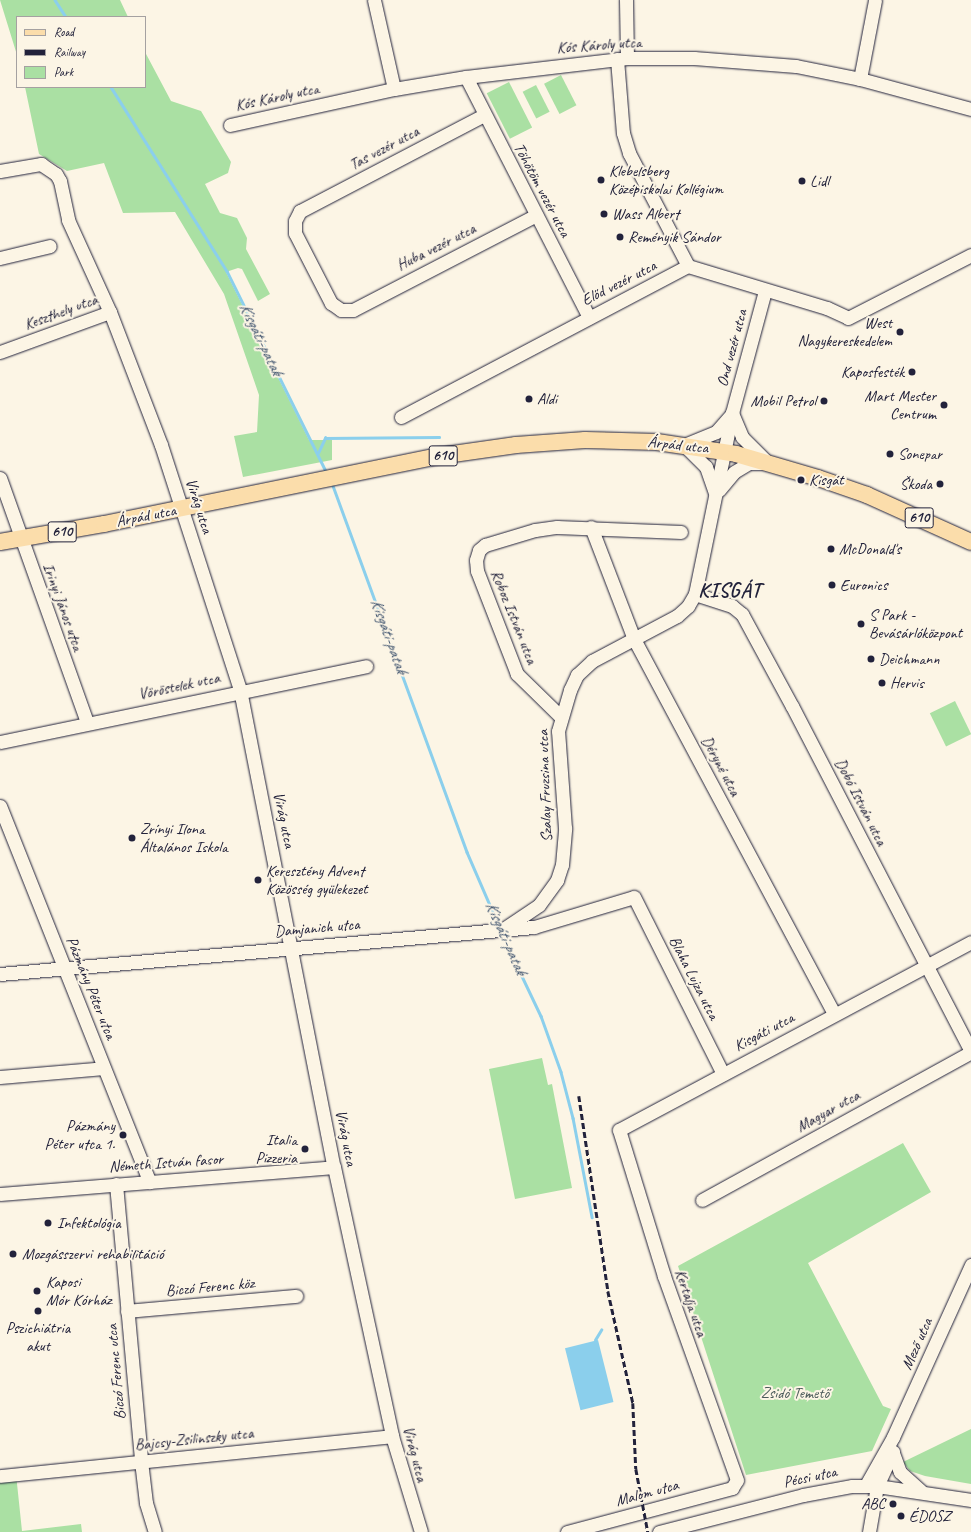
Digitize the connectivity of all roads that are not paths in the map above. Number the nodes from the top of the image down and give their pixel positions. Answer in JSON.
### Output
{"nodes":[{"id":1,"x":374,"y":0,"type":"edge"},
{"id":2,"x":626,"y":0,"type":"edge"},
{"id":3,"x":875,"y":0,"type":"edge"},
{"id":4,"x":622,"y":59,"type":"junction"},
{"id":5,"x":466,"y":77,"type":"junction"},
{"id":6,"x":860,"y":79,"type":"junction"},
{"id":7,"x":394,"y":89,"type":"junction"},
{"id":8,"x":971,"y":109,"type":"edge"},
{"id":9,"x":484,"y":115,"type":"junction"},
{"id":10,"x":230,"y":124,"type":"dead end"},
{"id":11,"x":0,"y":171,"type":"edge"},
{"id":12,"x":536,"y":215,"type":"junction"},
{"id":13,"x":50,"y":246,"type":"dead end"},
{"id":14,"x":971,"y":255,"type":"edge"},
{"id":15,"x":0,"y":258,"type":"edge"},
{"id":16,"x":688,"y":266,"type":"junction"},
{"id":17,"x":765,"y":291,"type":"junction"},
{"id":18,"x":353,"y":310,"type":"joint"},
{"id":19,"x":110,"y":312,"type":"junction"},
{"id":20,"x":589,"y":317,"type":"junction"},
{"id":21,"x":0,"y":352,"type":"edge"},
{"id":22,"x":732,"y":413,"type":"junction"},
{"id":23,"x":401,"y":417,"type":"dead end"},
{"id":24,"x":684,"y":445,"type":"junction"},
{"id":25,"x":725,"y":452,"type":"junction"},
{"id":26,"x":768,"y":463,"type":"junction"},
{"id":27,"x":0,"y":478,"type":"edge"},
{"id":28,"x":716,"y":495,"type":"junction"},
{"id":29,"x":182,"y":508,"type":"junction"},
{"id":30,"x":591,"y":527,"type":"junction"},
{"id":31,"x":681,"y":532,"type":"dead end"},
{"id":32,"x":20,"y":540,"type":"junction"},
{"id":33,"x":0,"y":542,"type":"edge"},
{"id":34,"x":971,"y":542,"type":"edge"},
{"id":35,"x":695,"y":594,"type":"junction"},
{"id":36,"x":634,"y":639,"type":"junction"},
{"id":37,"x":366,"y":666,"type":"dead end"},
{"id":38,"x":240,"y":690,"type":"junction"},
{"id":39,"x":561,"y":717,"type":"junction"},
{"id":40,"x":87,"y":723,"type":"junction"},
{"id":41,"x":0,"y":742,"type":"edge"},
{"id":42,"x":0,"y":806,"type":"edge"},
{"id":43,"x":634,"y":897,"type":"joint"},
{"id":44,"x":539,"y":905,"type":"junction"},
{"id":45,"x":549,"y":923,"type":"junction"},
{"id":46,"x":501,"y":928,"type":"junction"},
{"id":47,"x":971,"y":942,"type":"edge"},
{"id":48,"x":292,"y":947,"type":"junction"},
{"id":49,"x":926,"y":965,"type":"junction"},
{"id":50,"x":64,"y":968,"type":"junction"},
{"id":51,"x":0,"y":974,"type":"edge"},
{"id":52,"x":834,"y":1014,"type":"junction"},
{"id":53,"x":971,"y":1052,"type":"edge"},
{"id":54,"x":104,"y":1068,"type":"junction"},
{"id":55,"x":723,"y":1074,"type":"junction"},
{"id":56,"x":0,"y":1077,"type":"edge"},
{"id":57,"x":619,"y":1130,"type":"joint"},
{"id":58,"x":334,"y":1167,"type":"junction"},
{"id":59,"x":150,"y":1182,"type":"junction"},
{"id":60,"x":116,"y":1184,"type":"junction"},
{"id":61,"x":0,"y":1194,"type":"edge"},
{"id":62,"x":702,"y":1200,"type":"dead end"},
{"id":63,"x":971,"y":1265,"type":"edge"},
{"id":64,"x":296,"y":1296,"type":"dead end"},
{"id":65,"x":128,"y":1311,"type":"junction"},
{"id":66,"x":392,"y":1436,"type":"junction"},
{"id":67,"x":893,"y":1437,"type":"junction"},
{"id":68,"x":893,"y":1453,"type":"junction"},
{"id":69,"x":141,"y":1461,"type":"junction"},
{"id":70,"x":0,"y":1476,"type":"edge"},
{"id":71,"x":736,"y":1485,"type":"joint"},
{"id":72,"x":872,"y":1485,"type":"junction"},
{"id":73,"x":923,"y":1493,"type":"junction"},
{"id":74,"x":971,"y":1500,"type":"edge"},
{"id":75,"x":155,"y":1532,"type":"edge"},
{"id":76,"x":421,"y":1532,"type":"edge"},
{"id":77,"x":567,"y":1532,"type":"edge"},
{"id":78,"x":658,"y":1532,"type":"edge"},
{"id":79,"x":869,"y":1532,"type":"edge"}],
"edges":[{"from":1,"to":7,"type":"street"},
{"from":2,"to":4,"type":"street"},
{"from":3,"to":6,"type":"street"},
{"from":4,"to":5,"type":"street","name":"Kós Károly utca"},
{"from":4,"to":6,"type":"street","name":"Kós Károly utca"},
{"from":4,"to":16,"type":"street"},
{"from":5,"to":7,"type":"street","name":"Kós Károly utca"},
{"from":5,"to":9,"type":"street","name":"Töhötöm vezér utca"},
{"from":6,"to":8,"type":"street","name":"Kós Károly utca"},
{"from":7,"to":10,"type":"street","name":"Kós Károly utca"},
{"from":9,"to":12,"type":"street","name":"Töhötöm vezér utca"},
{"from":9,"to":18,"type":"street","name":"Tas vezér utca"},
{"from":11,"to":19,"type":"street","name":"Virág utca"},
{"from":12,"to":18,"type":"street","name":"Huba vezér utca"},
{"from":12,"to":20,"type":"street","name":"Töhötöm vezér utca"},
{"from":13,"to":15,"type":"street"},
{"from":14,"to":17,"type":"street"},
{"from":16,"to":17,"type":"street"},
{"from":16,"to":20,"type":"street","name":"Előd vezér utca"},
{"from":17,"to":22,"type":"street","name":"Ond vezér utca"},
{"from":19,"to":21,"type":"street","name":"Keszthely utca"},
{"from":19,"to":29,"type":"street","name":"Virág utca"},
{"from":20,"to":23,"type":"street","name":"Előd vezér utca"},
{"from":22,"to":24,"type":"street","name":"Ond vezér utca"},
{"from":22,"to":25,"type":"street","name":"Ond vezér utca"},
{"from":22,"to":26,"type":"street"},
{"from":24,"to":25,"type":"main road","name":"Árpád utca","number":"610"},
{"from":24,"to":28,"type":"street"},
{"from":24,"to":29,"type":"main road","name":"Árpád utca","number":"610"},
{"from":25,"to":26,"type":"main road","name":"Árpád utca","number":"610"},
{"from":25,"to":28,"type":"street","name":"Szalay Fruzsina utca"},
{"from":26,"to":28,"type":"street","name":"Szalay Fruzsina utca"},
{"from":26,"to":34,"type":"main road","name":"Árpád utca","number":"610"},
{"from":27,"to":32,"type":"street","name":"Irinyi János utca"},
{"from":28,"to":35,"type":"street","name":"Szalay Fruzsina utca"},
{"from":29,"to":32,"type":"main road","name":"Árpád utca","number":"610"},
{"from":29,"to":38,"type":"street","name":"Virág utca"},
{"from":30,"to":31,"type":"street","name":"Roboz István utca"},
{"from":30,"to":36,"type":"street","name":"Déryné utca"},
{"from":30,"to":39,"type":"street","name":"Roboz István utca"},
{"from":32,"to":33,"type":"main road","name":"Árpád utca","number":"610"},
{"from":32,"to":40,"type":"street","name":"Irinyi János utca"},
{"from":35,"to":36,"type":"street","name":"Szalay Fruzsina utca"},
{"from":35,"to":49,"type":"street","name":"Dobó István utca"},
{"from":36,"to":39,"type":"street","name":"Szalay Fruzsina utca"},
{"from":36,"to":52,"type":"street","name":"Déryné utca"},
{"from":37,"to":38,"type":"street","name":"Vöröstelek utca"},
{"from":38,"to":40,"type":"street","name":"Vöröstelek utca"},
{"from":38,"to":48,"type":"street","name":"Virág utca"},
{"from":39,"to":44,"type":"street","name":"Szalay Fruzsina utca"},
{"from":40,"to":41,"type":"street","name":"Vöröstelek utca"},
{"from":42,"to":50,"type":"street","name":"Pázmány Péter utca"},
{"from":43,"to":45,"type":"street","name":"Damjanich utca"},
{"from":43,"to":55,"type":"street","name":"Blaha Lujza utca"},
{"from":44,"to":45,"type":"street"},
{"from":44,"to":46,"type":"street","name":"Szalay Fruzsina utca"},
{"from":45,"to":46,"type":"street","name":"Damjanich utca"},
{"from":46,"to":48,"type":"street","name":"Damjanich utca"},
{"from":47,"to":49,"type":"street","name":"Kisgáti utca"},
{"from":48,"to":50,"type":"street","name":"Damjanich utca"},
{"from":48,"to":58,"type":"street","name":"Virág utca"},
{"from":49,"to":52,"type":"street","name":"Kisgáti utca"},
{"from":49,"to":53,"type":"street","name":"Dobó István utca"},
{"from":50,"to":51,"type":"street","name":"Damjanich utca"},
{"from":50,"to":54,"type":"street","name":"Pázmány Péter utca"},
{"from":52,"to":55,"type":"street","name":"Kisgáti utca"},
{"from":53,"to":62,"type":"street","name":"Magyar utca"},
{"from":54,"to":56,"type":"street"},
{"from":54,"to":59,"type":"street","name":"Pázmány Péter utca"},
{"from":55,"to":57,"type":"street","name":"Kisgáti utca"},
{"from":57,"to":71,"type":"street","name":"Kertalja utca"},
{"from":58,"to":59,"type":"street","name":"Németh István fasor"},
{"from":58,"to":66,"type":"street","name":"Virág utca"},
{"from":59,"to":60,"type":"street","name":"Németh István fasor"},
{"from":60,"to":61,"type":"street","name":"Németh István fasor"},
{"from":60,"to":65,"type":"street","name":"Biczó Ferenc utca"},
{"from":63,"to":67,"type":"street","name":"Mező utca"},
{"from":64,"to":65,"type":"street","name":"Biczó Ferenc köz"},
{"from":65,"to":69,"type":"street","name":"Biczó Ferenc utca"},
{"from":66,"to":69,"type":"street","name":"Bajcsy-Zsilinszky utca"},
{"from":66,"to":76,"type":"street","name":"Virág utca"},
{"from":67,"to":68,"type":"street"},
{"from":67,"to":72,"type":"street","name":"Mező utca"},
{"from":68,"to":72,"type":"street"},
{"from":68,"to":73,"type":"street"},
{"from":69,"to":70,"type":"street","name":"Bajcsy-Zsilinszky utca"},
{"from":69,"to":75,"type":"street","name":"Biczó Ferenc utca"},
{"from":71,"to":77,"type":"street","name":"Malom utca"},
{"from":72,"to":73,"type":"street","name":"Pécsi utca"},
{"from":72,"to":78,"type":"street","name":"Pécsi utca"},
{"from":72,"to":79,"type":"street"},
{"from":73,"to":74,"type":"street","name":"Pécsi utca"}]}
